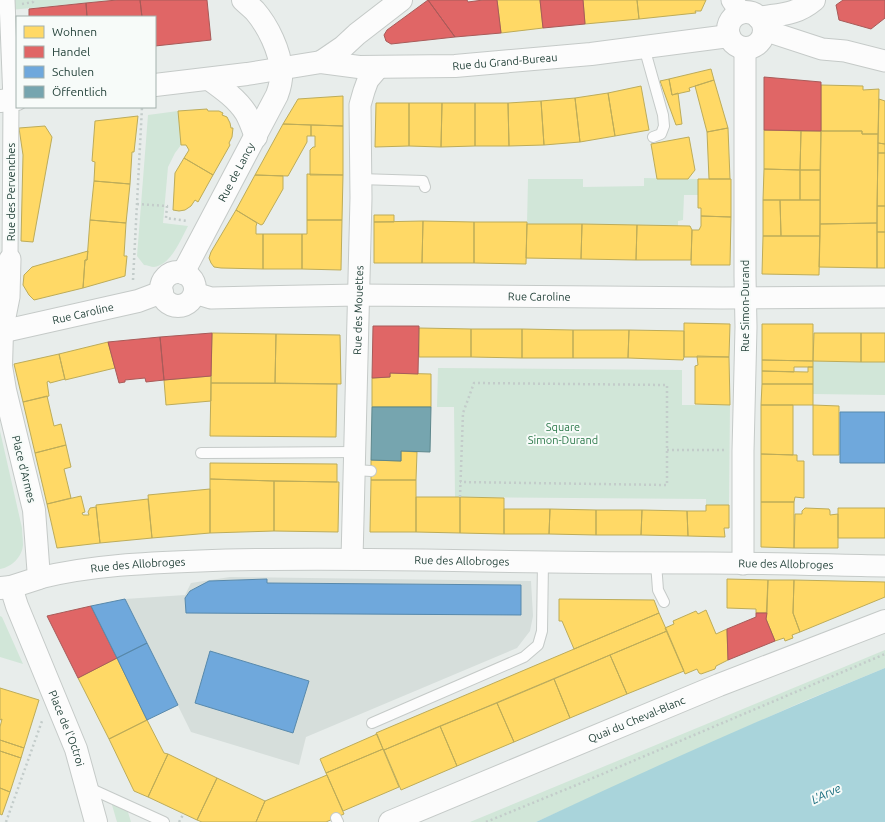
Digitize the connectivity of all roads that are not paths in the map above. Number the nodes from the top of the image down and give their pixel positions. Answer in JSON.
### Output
{"nodes":[{"id":1,"x":7,"y":0,"type":"edge"},
{"id":2,"x":243,"y":0,"type":"edge"},
{"id":3,"x":401,"y":0,"type":"edge"},
{"id":4,"x":814,"y":0,"type":"edge"},
{"id":5,"x":749,"y":15,"type":"edge"},
{"id":6,"x":737,"y":42,"type":"junction"},
{"id":7,"x":644,"y":47,"type":"junction"},
{"id":8,"x":885,"y":61,"type":"edge"},
{"id":9,"x":321,"y":62,"type":"junction"},
{"id":10,"x":379,"y":67,"type":"junction"},
{"id":11,"x":281,"y":69,"type":"junction"},
{"id":12,"x":209,"y":80,"type":"junction"},
{"id":13,"x":156,"y":85,"type":"edge"},
{"id":14,"x":9,"y":100,"type":"edge"},
{"id":15,"x":256,"y":136,"type":"junction"},
{"id":16,"x":653,"y":137,"type":"dead end"},
{"id":17,"x":360,"y":179,"type":"junction"},
{"id":18,"x":426,"y":188,"type":"dead end"},
{"id":19,"x":10,"y":259,"type":"joint"},
{"id":20,"x":183,"y":273,"type":"junction"},
{"id":21,"x":162,"y":292,"type":"junction"},
{"id":22,"x":195,"y":293,"type":"junction"},
{"id":23,"x":358,"y":295,"type":"junction"},
{"id":24,"x":885,"y":297,"type":"edge"},
{"id":25,"x":745,"y":298,"type":"junction"},
{"id":26,"x":1,"y":332,"type":"edge"},
{"id":27,"x":201,"y":453,"type":"dead end"},
{"id":28,"x":360,"y":464,"type":"junction"},
{"id":29,"x":352,"y":559,"type":"junction"},
{"id":30,"x":543,"y":562,"type":"junction"},
{"id":31,"x":656,"y":563,"type":"junction"},
{"id":32,"x":743,"y":564,"type":"junction"},
{"id":33,"x":885,"y":566,"type":"edge"},
{"id":34,"x":39,"y":578,"type":"junction"},
{"id":35,"x":6,"y":587,"type":"edge"},
{"id":36,"x":664,"y":602,"type":"dead end"},
{"id":37,"x":885,"y":621,"type":"edge"},
{"id":38,"x":372,"y":723,"type":"dead end"},
{"id":39,"x":87,"y":787,"type":"junction"},
{"id":40,"x":96,"y":822,"type":"edge"},
{"id":41,"x":164,"y":822,"type":"edge"},
{"id":42,"x":390,"y":822,"type":"edge"}],
"edges":[{"from":1,"to":14,"type":"street","name":"Rue des Pervenches"},
{"from":2,"to":11,"type":"street"},
{"from":3,"to":9,"type":"street"},
{"from":4,"to":5,"type":"street"},
{"from":5,"to":6,"type":"street"},
{"from":5,"to":6,"type":"street"},
{"from":5,"to":8,"type":"street"},
{"from":6,"to":7,"type":"street","name":"Rue du Grand-Bureau"},
{"from":6,"to":25,"type":"street","name":"Rue Simon-Durand"},
{"from":7,"to":10,"type":"street","name":"Rue du Grand-Bureau"},
{"from":7,"to":16,"type":"lane"},
{"from":9,"to":10,"type":"street","name":"Rue du Grand-Bureau"},
{"from":9,"to":11,"type":"street","name":"Rue du Grand-Bureau"},
{"from":10,"to":17,"type":"street","name":"Rue des Mouettes"},
{"from":11,"to":12,"type":"street","name":"Rue du Grand-Bureau"},
{"from":11,"to":15,"type":"street","name":"Rue de Lancy"},
{"from":12,"to":13,"type":"street","name":"Rue du Grand-Bureau"},
{"from":12,"to":15,"type":"street"},
{"from":14,"to":19,"type":"street","name":"Rue des Pervenches"},
{"from":15,"to":20,"type":"street","name":"Rue de Lancy"},
{"from":17,"to":18,"type":"lane"},
{"from":17,"to":23,"type":"street","name":"Rue des Mouettes"},
{"from":19,"to":26,"type":"street","name":"Rue des Pervenches"},
{"from":20,"to":21,"type":"street"},
{"from":20,"to":22,"type":"street"},
{"from":21,"to":22,"type":"street"},
{"from":21,"to":26,"type":"street","name":"Rue Caroline"},
{"from":22,"to":23,"type":"street","name":"Rue Caroline"},
{"from":23,"to":25,"type":"street","name":"Rue Caroline"},
{"from":23,"to":28,"type":"street","name":"Rue des Mouettes"},
{"from":24,"to":25,"type":"street","name":"Rue Caroline"},
{"from":25,"to":32,"type":"street","name":"Rue Simon-Durand"},
{"from":26,"to":34,"type":"street","name":"Place d'Armes"},
{"from":27,"to":28,"type":"lane"},
{"from":28,"to":29,"type":"street","name":"Rue des Mouettes"},
{"from":29,"to":30,"type":"street","name":"Rue des Allobroges"},
{"from":29,"to":34,"type":"street","name":"Rue des Allobroges"},
{"from":30,"to":31,"type":"street","name":"Rue des Allobroges"},
{"from":30,"to":38,"type":"lane"},
{"from":31,"to":32,"type":"street","name":"Rue des Allobroges"},
{"from":31,"to":36,"type":"lane"},
{"from":32,"to":33,"type":"street","name":"Rue des Allobroges"},
{"from":34,"to":35,"type":"street"},
{"from":35,"to":39,"type":"street","name":"Place de l'Octroi"},
{"from":37,"to":42,"type":"street","name":"Quai du Cheval-Blanc"},
{"from":39,"to":40,"type":"street","name":"Place de l'Octroi"},
{"from":39,"to":41,"type":"lane"}]}
